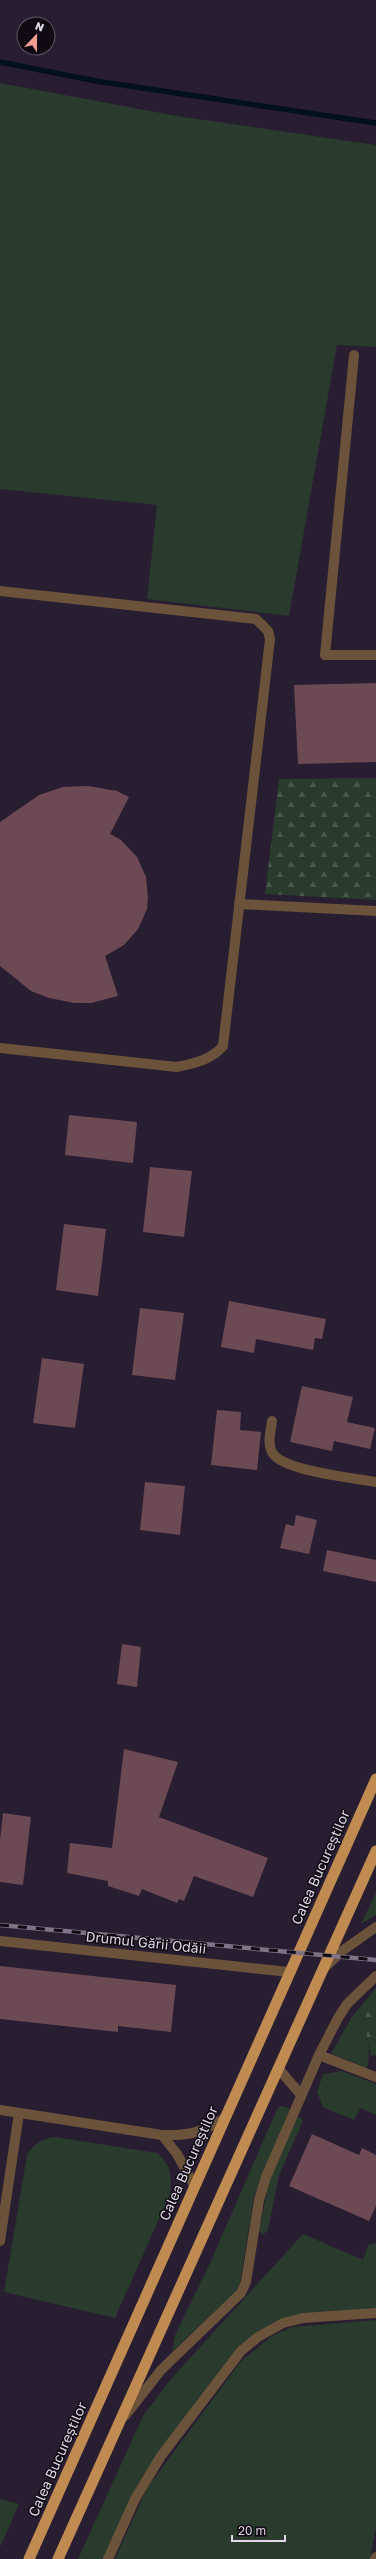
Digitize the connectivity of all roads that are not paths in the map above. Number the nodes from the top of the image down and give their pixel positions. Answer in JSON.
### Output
{"nodes":[{"id":1,"x":354,"y":355,"type":"dead end"},
{"id":2,"x":0,"y":591,"type":"edge"},
{"id":3,"x":376,"y":655,"type":"edge"},
{"id":4,"x":239,"y":904,"type":"junction"},
{"id":5,"x":376,"y":911,"type":"edge"},
{"id":6,"x":0,"y":1048,"type":"edge"},
{"id":7,"x":272,"y":1421,"type":"dead end"},
{"id":8,"x":376,"y":1482,"type":"edge"},
{"id":9,"x":376,"y":1779,"type":"edge"},
{"id":10,"x":376,"y":1851,"type":"edge"},
{"id":11,"x":376,"y":1927,"type":"edge"},
{"id":12,"x":0,"y":1941,"type":"edge"},
{"id":13,"x":289,"y":1972,"type":"junction"},
{"id":14,"x":320,"y":1972,"type":"junction"},
{"id":15,"x":376,"y":1976,"type":"edge"},
{"id":16,"x":319,"y":2055,"type":"junction"},
{"id":17,"x":278,"y":2068,"type":"junction"},
{"id":18,"x":376,"y":2077,"type":"edge"},
{"id":19,"x":301,"y":2095,"type":"junction"},
{"id":20,"x":0,"y":2110,"type":"edge"},
{"id":21,"x":19,"y":2113,"type":"junction"},
{"id":22,"x":225,"y":2118,"type":"junction"},
{"id":23,"x":162,"y":2135,"type":"junction"},
{"id":24,"x":194,"y":2185,"type":"junction"},
{"id":25,"x":0,"y":2241,"type":"edge"},
{"id":26,"x":376,"y":2313,"type":"edge"},
{"id":27,"x":118,"y":2424,"type":"junction"},
{"id":28,"x":29,"y":2559,"type":"edge"},
{"id":29,"x":58,"y":2559,"type":"edge"},
{"id":30,"x":108,"y":2559,"type":"edge"}],
"edges":[{"from":1,"to":3,"type":"street"},
{"from":2,"to":4,"type":"street"},
{"from":4,"to":5,"type":"street"},
{"from":4,"to":6,"type":"street"},
{"from":7,"to":8,"type":"street"},
{"from":9,"to":13,"type":"highway","name":"Calea Bucureștilor"},
{"from":10,"to":14,"type":"highway"},
{"from":11,"to":14,"type":"street"},
{"from":12,"to":13,"type":"street","name":"Drumul Gării Odăii"},
{"from":13,"to":22,"type":"highway","name":"Calea Bucureștilor"},
{"from":14,"to":17,"type":"highway"},
{"from":15,"to":16,"type":"street"},
{"from":16,"to":18,"type":"street"},
{"from":16,"to":19,"type":"street"},
{"from":17,"to":19,"type":"street"},
{"from":17,"to":27,"type":"highway"},
{"from":19,"to":27,"type":"street"},
{"from":20,"to":21,"type":"street"},
{"from":21,"to":23,"type":"street"},
{"from":21,"to":25,"type":"street"},
{"from":22,"to":23,"type":"street"},
{"from":22,"to":24,"type":"highway","name":"Calea Bucureștilor"},
{"from":23,"to":24,"type":"street"},
{"from":24,"to":28,"type":"highway","name":"Calea Bucureștilor"},
{"from":26,"to":30,"type":"street"},
{"from":27,"to":29,"type":"highway"}]}
